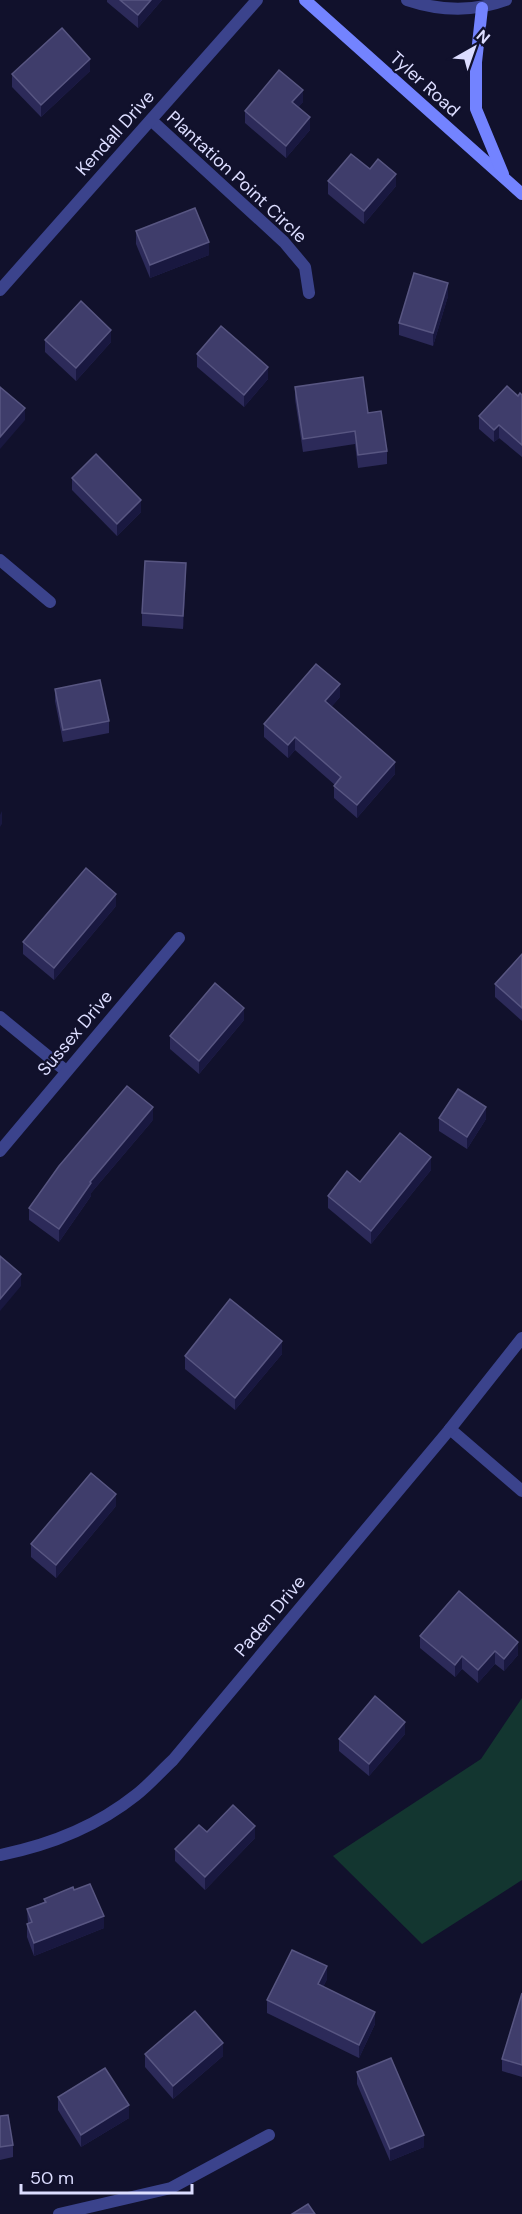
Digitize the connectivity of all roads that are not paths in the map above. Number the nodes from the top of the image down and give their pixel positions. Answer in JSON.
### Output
{"nodes":[{"id":1,"x":257,"y":0,"type":"edge"},
{"id":2,"x":305,"y":0,"type":"edge"},
{"id":3,"x":407,"y":0,"type":"edge"},
{"id":4,"x":506,"y":0,"type":"edge"},
{"id":5,"x":482,"y":8,"type":"junction"},
{"id":6,"x":151,"y":120,"type":"junction"},
{"id":7,"x":504,"y":178,"type":"junction"},
{"id":8,"x":522,"y":194,"type":"edge"},
{"id":9,"x":0,"y":290,"type":"edge"},
{"id":10,"x":309,"y":293,"type":"dead end"},
{"id":11,"x":0,"y":560,"type":"edge"},
{"id":12,"x":50,"y":602,"type":"dead end"},
{"id":13,"x":179,"y":938,"type":"dead end"},
{"id":14,"x":0,"y":1017,"type":"edge"},
{"id":15,"x":66,"y":1071,"type":"junction"},
{"id":16,"x":0,"y":1151,"type":"edge"},
{"id":17,"x":522,"y":1338,"type":"edge"},
{"id":18,"x":450,"y":1429,"type":"junction"},
{"id":19,"x":522,"y":1491,"type":"edge"},
{"id":20,"x":0,"y":1855,"type":"edge"},
{"id":21,"x":269,"y":2135,"type":"dead end"},
{"id":22,"x":59,"y":2214,"type":"edge"}],
"edges":[{"from":1,"to":6,"type":"street","name":"Kendall Drive"},
{"from":2,"to":7,"type":"street","name":"Tyler Road"},
{"from":3,"to":5,"type":"street"},
{"from":4,"to":5,"type":"street"},
{"from":5,"to":7,"type":"street"},
{"from":6,"to":9,"type":"street","name":"Kendall Drive"},
{"from":6,"to":10,"type":"street","name":"Plantation Point Circle"},
{"from":7,"to":8,"type":"street","name":"Tyler Road"},
{"from":11,"to":12,"type":"street"},
{"from":13,"to":15,"type":"street","name":"Sussex Drive"},
{"from":14,"to":15,"type":"street"},
{"from":15,"to":16,"type":"street","name":"Sussex Drive"},
{"from":17,"to":18,"type":"street","name":"Paden Drive"},
{"from":18,"to":19,"type":"street"},
{"from":18,"to":20,"type":"street","name":"Paden Drive"},
{"from":21,"to":22,"type":"street"}]}
